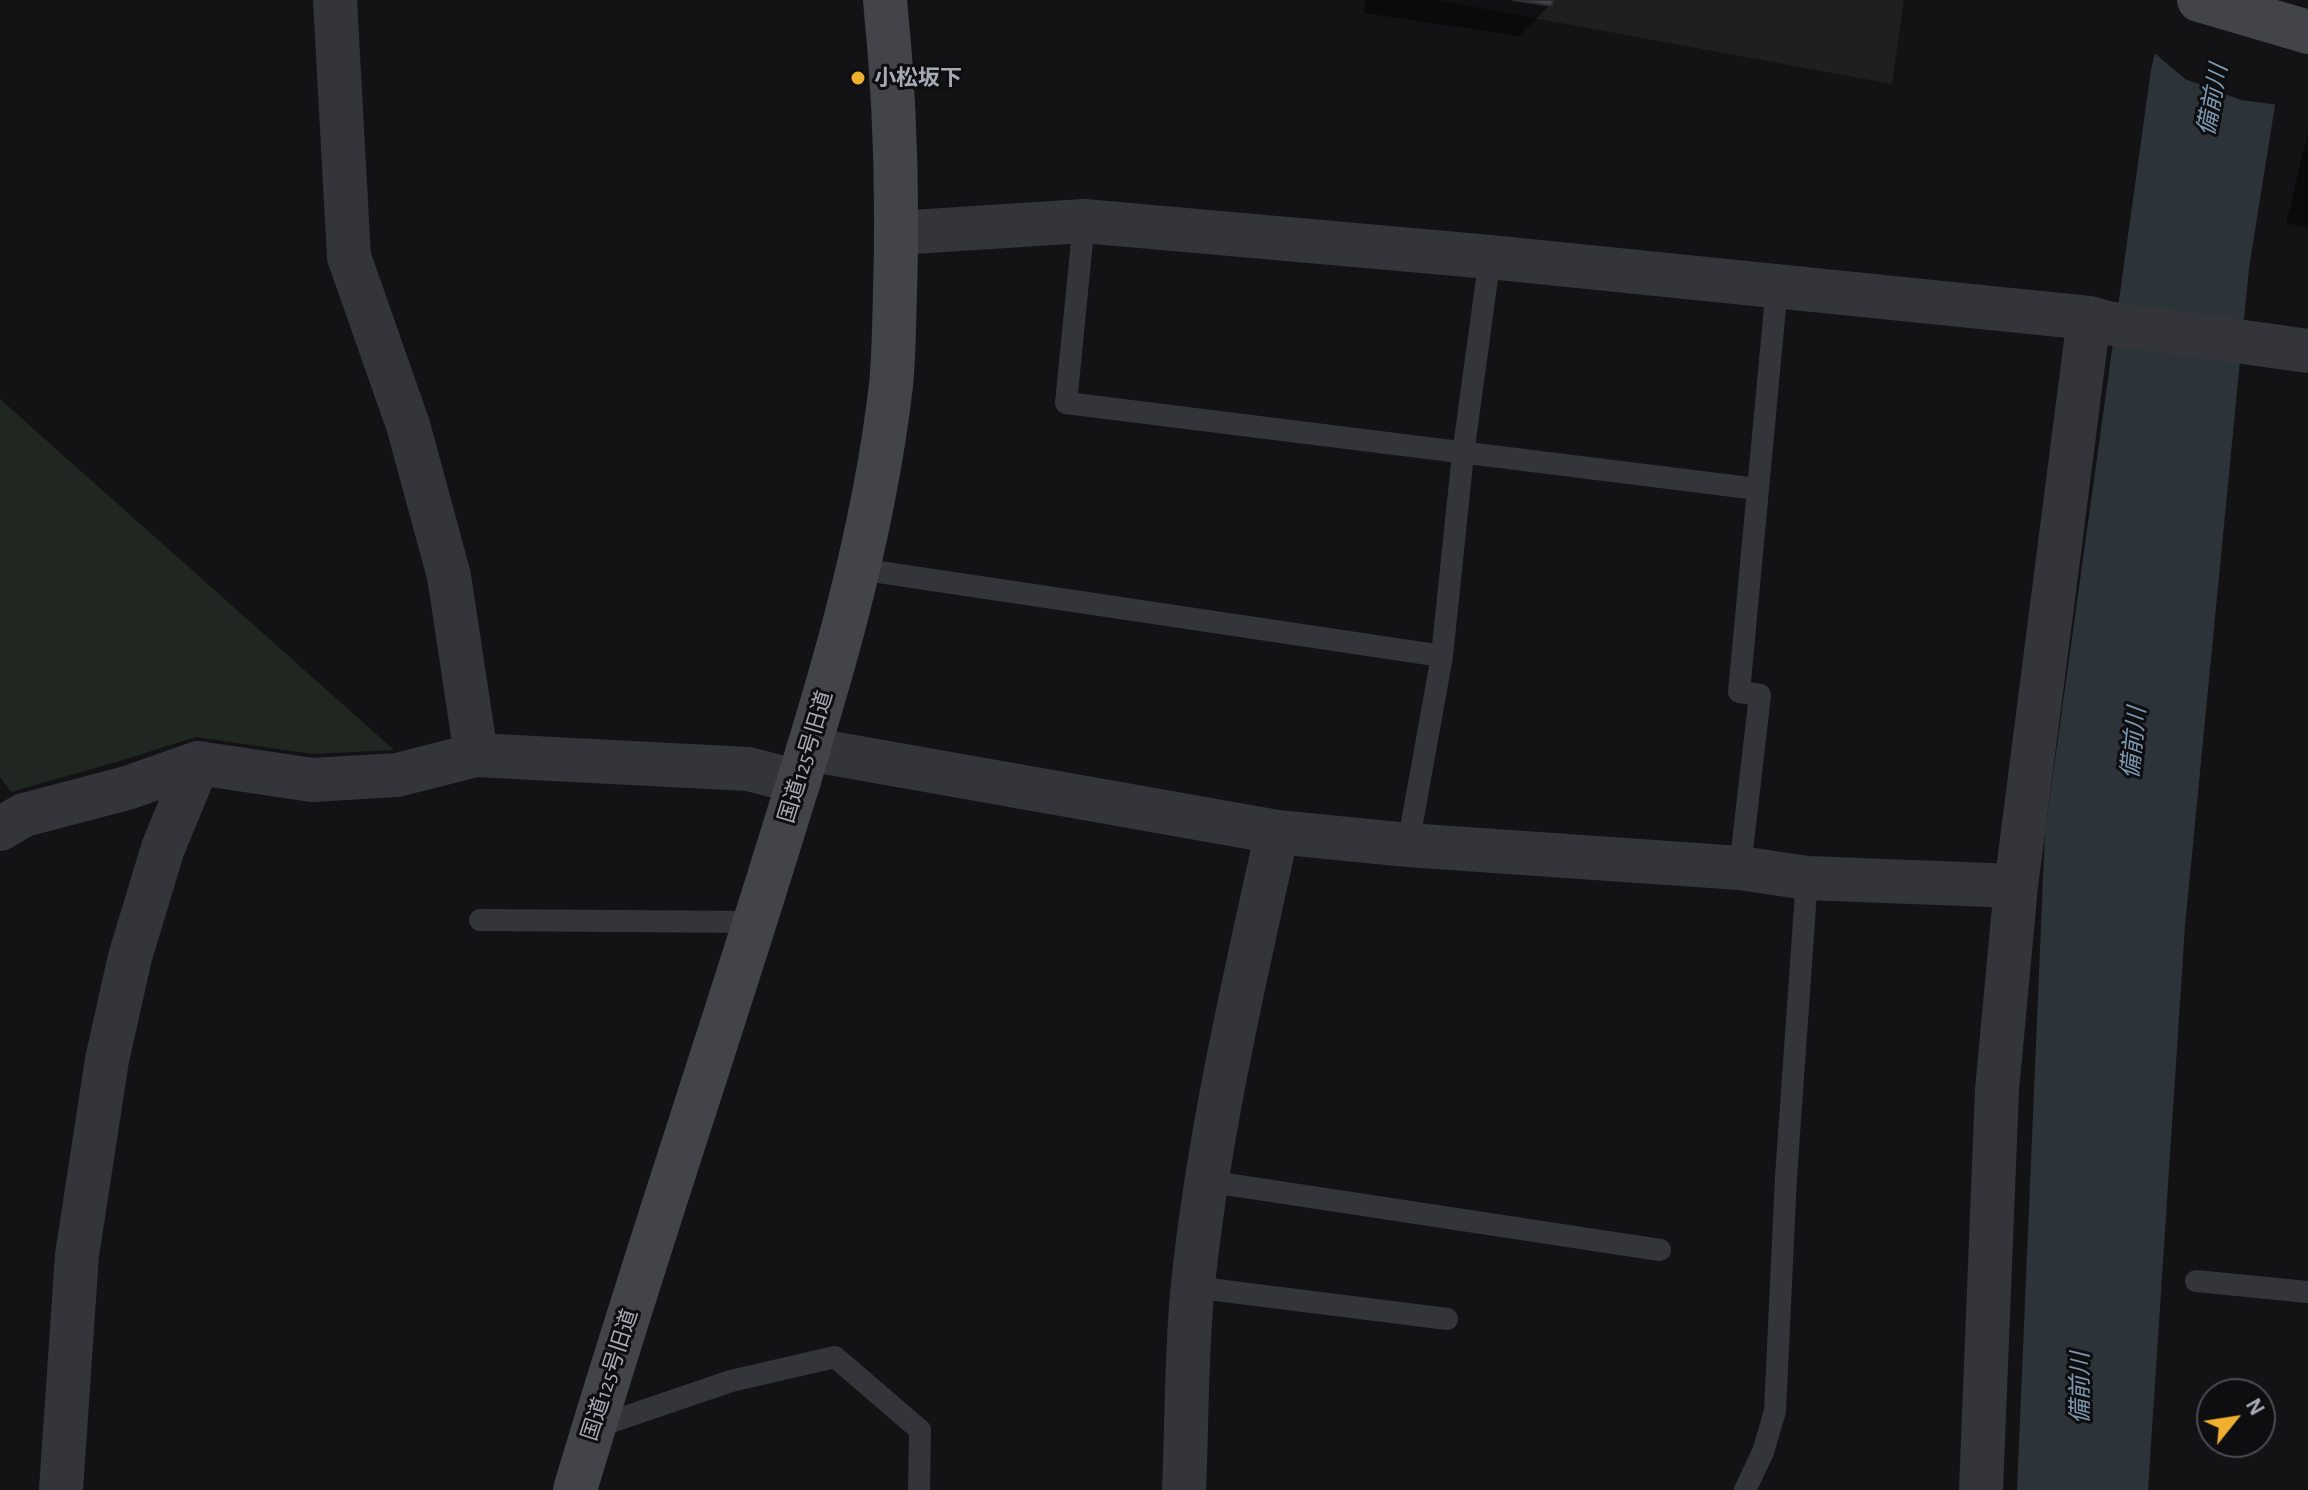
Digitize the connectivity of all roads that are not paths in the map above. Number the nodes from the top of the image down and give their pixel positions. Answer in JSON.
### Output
{"nodes":[{"id":1,"x":335,"y":0,"type":"edge"},
{"id":2,"x":885,"y":0,"type":"edge"},
{"id":3,"x":2199,"y":0,"type":"edge"},
{"id":4,"x":2301,"y":30,"type":"edge"},
{"id":5,"x":1084,"y":221,"type":"junction"},
{"id":6,"x":897,"y":233,"type":"junction"},
{"id":7,"x":1490,"y":257,"type":"junction"},
{"id":8,"x":1777,"y":286,"type":"junction"},
{"id":9,"x":2098,"y":321,"type":"junction"},
{"id":10,"x":2290,"y":348,"type":"edge"},
{"id":11,"x":1463,"y":454,"type":"junction"},
{"id":12,"x":1757,"y":489,"type":"junction"},
{"id":13,"x":859,"y":569,"type":"junction"},
{"id":14,"x":1442,"y":656,"type":"junction"},
{"id":15,"x":476,"y":755,"type":"junction"},
{"id":16,"x":198,"y":763,"type":"junction"},
{"id":17,"x":804,"y":766,"type":"junction"},
{"id":18,"x":0,"y":829,"type":"edge"},
{"id":19,"x":1277,"y":832,"type":"junction"},
{"id":20,"x":1408,"y":845,"type":"junction"},
{"id":21,"x":1740,"y":868,"type":"junction"},
{"id":22,"x":1807,"y":878,"type":"junction"},
{"id":23,"x":2016,"y":886,"type":"junction"},
{"id":24,"x":480,"y":920,"type":"dead end"},
{"id":25,"x":755,"y":922,"type":"junction"},
{"id":26,"x":1206,"y":1181,"type":"junction"},
{"id":27,"x":1660,"y":1250,"type":"dead end"},
{"id":28,"x":2196,"y":1281,"type":"dead end"},
{"id":29,"x":1193,"y":1287,"type":"junction"},
{"id":30,"x":2308,"y":1292,"type":"edge"},
{"id":31,"x":1447,"y":1319,"type":"dead end"},
{"id":32,"x":593,"y":1428,"type":"junction"},
{"id":33,"x":61,"y":1490,"type":"edge"},
{"id":34,"x":575,"y":1490,"type":"edge"},
{"id":35,"x":919,"y":1490,"type":"edge"},
{"id":36,"x":1184,"y":1490,"type":"edge"},
{"id":37,"x":1745,"y":1490,"type":"edge"},
{"id":38,"x":1981,"y":1490,"type":"edge"}],
"edges":[{"from":1,"to":15,"type":"street"},
{"from":2,"to":6,"type":"street","name":"国道125号旧道"},
{"from":3,"to":4,"type":"street"},
{"from":5,"to":6,"type":"street"},
{"from":5,"to":7,"type":"street"},
{"from":5,"to":11,"type":"lane"},
{"from":6,"to":13,"type":"street","name":"国道125号旧道"},
{"from":7,"to":8,"type":"street"},
{"from":7,"to":11,"type":"lane"},
{"from":8,"to":9,"type":"street"},
{"from":8,"to":12,"type":"lane"},
{"from":9,"to":10,"type":"street"},
{"from":9,"to":23,"type":"street"},
{"from":11,"to":12,"type":"lane"},
{"from":11,"to":14,"type":"lane"},
{"from":12,"to":21,"type":"lane"},
{"from":13,"to":14,"type":"lane"},
{"from":13,"to":17,"type":"street","name":"国道125号旧道"},
{"from":14,"to":20,"type":"lane"},
{"from":15,"to":16,"type":"street"},
{"from":15,"to":17,"type":"street"},
{"from":16,"to":18,"type":"street"},
{"from":16,"to":33,"type":"street"},
{"from":17,"to":19,"type":"street"},
{"from":17,"to":25,"type":"street","name":"国道125号旧道"},
{"from":19,"to":20,"type":"street"},
{"from":19,"to":26,"type":"street"},
{"from":20,"to":21,"type":"street"},
{"from":21,"to":22,"type":"street"},
{"from":22,"to":23,"type":"street"},
{"from":22,"to":37,"type":"lane"},
{"from":23,"to":38,"type":"street"},
{"from":24,"to":25,"type":"lane"},
{"from":25,"to":32,"type":"street","name":"国道125号旧道"},
{"from":26,"to":27,"type":"lane"},
{"from":26,"to":29,"type":"street"},
{"from":28,"to":30,"type":"lane"},
{"from":29,"to":31,"type":"lane"},
{"from":29,"to":36,"type":"street"},
{"from":32,"to":34,"type":"street","name":"国道125号旧道"},
{"from":32,"to":35,"type":"lane"}]}
